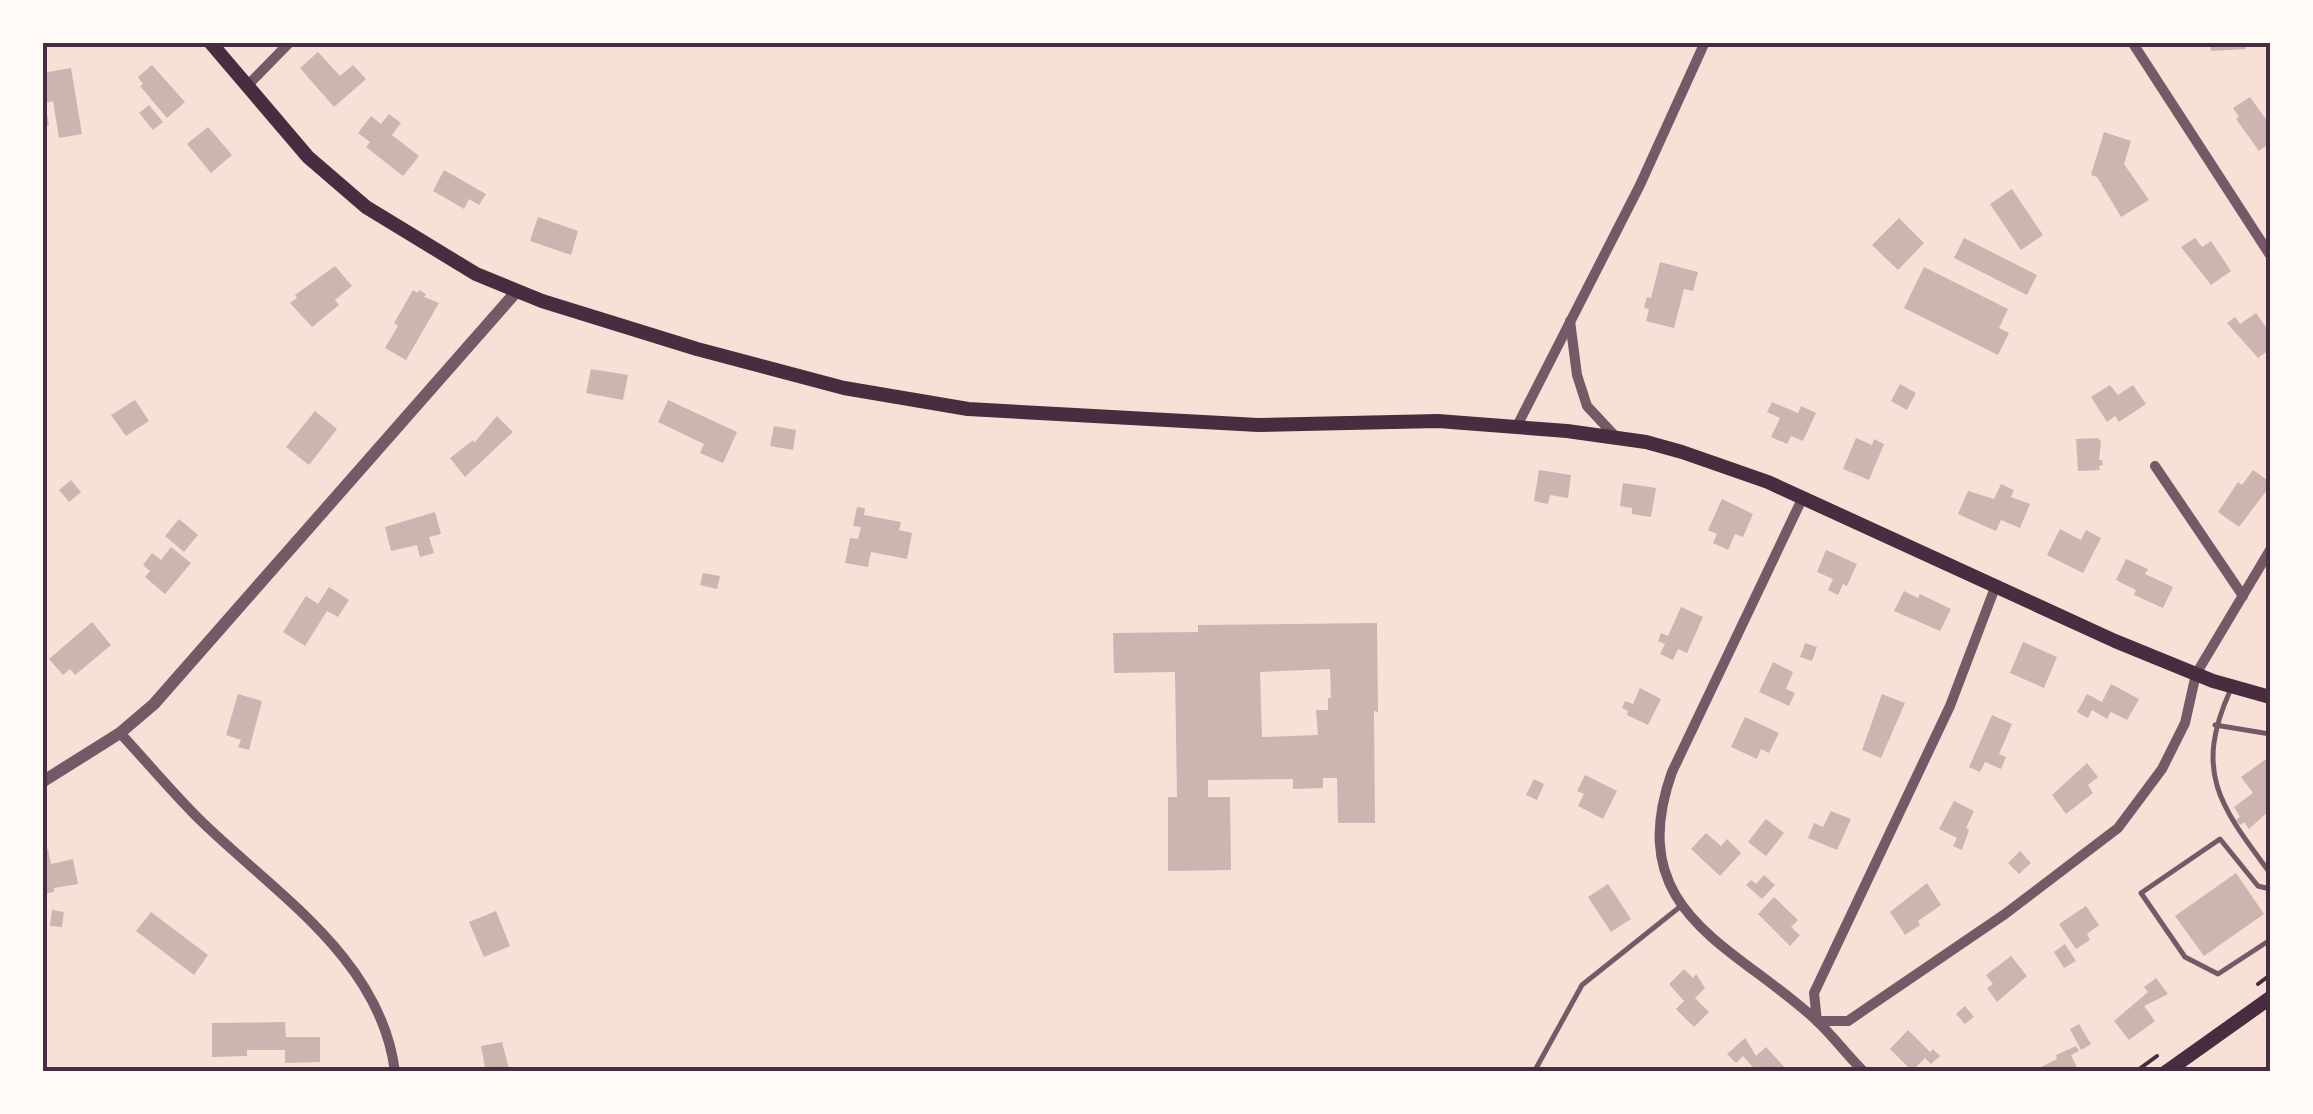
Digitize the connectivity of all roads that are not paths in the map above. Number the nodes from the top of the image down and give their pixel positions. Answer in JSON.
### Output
{"nodes":[{"id":1,"x":210,"y":42,"type":"edge"},
{"id":2,"x":290,"y":42,"type":"edge"},
{"id":3,"x":1705,"y":42,"type":"edge"},
{"id":4,"x":2132,"y":42,"type":"edge"},
{"id":5,"x":247,"y":86,"type":"junction"},
{"id":6,"x":2270,"y":255,"type":"edge"},
{"id":7,"x":516,"y":292,"type":"junction"},
{"id":8,"x":1570,"y":320,"type":"junction"},
{"id":9,"x":1517,"y":426,"type":"junction"},
{"id":10,"x":1615,"y":436,"type":"junction"},
{"id":11,"x":2155,"y":466,"type":"dead end"},
{"id":12,"x":1803,"y":497,"type":"junction"},
{"id":13,"x":2270,"y":550,"type":"edge"},
{"id":14,"x":1996,"y":585,"type":"junction"},
{"id":15,"x":2243,"y":596,"type":"junction"},
{"id":16,"x":2196,"y":674,"type":"junction"},
{"id":17,"x":2232,"y":686,"type":"junction"},
{"id":18,"x":2270,"y":696,"type":"edge"},
{"id":19,"x":2215,"y":725,"type":"junction"},
{"id":20,"x":120,"y":733,"type":"junction"},
{"id":21,"x":2270,"y":734,"type":"edge"},
{"id":22,"x":42,"y":782,"type":"edge"},
{"id":23,"x":2270,"y":873,"type":"edge"},
{"id":24,"x":2270,"y":890,"type":"edge"},
{"id":25,"x":1681,"y":906,"type":"junction"},
{"id":26,"x":2270,"y":940,"type":"edge"},
{"id":27,"x":2270,"y":998,"type":"edge"},
{"id":28,"x":1818,"y":1021,"type":"junction"},
{"id":29,"x":395,"y":1072,"type":"edge"},
{"id":30,"x":1534,"y":1072,"type":"edge"},
{"id":31,"x":1864,"y":1072,"type":"edge"},
{"id":32,"x":2166,"y":1072,"type":"edge"}],
"edges":[{"from":1,"to":5,"type":"main road"},
{"from":2,"to":5,"type":"street"},
{"from":3,"to":8,"type":"street"},
{"from":4,"to":6,"type":"street"},
{"from":5,"to":7,"type":"main road"},
{"from":7,"to":9,"type":"main road"},
{"from":7,"to":20,"type":"street"},
{"from":8,"to":9,"type":"street"},
{"from":8,"to":10,"type":"street"},
{"from":9,"to":10,"type":"main road"},
{"from":10,"to":12,"type":"main road"},
{"from":11,"to":15,"type":"street"},
{"from":12,"to":14,"type":"main road"},
{"from":12,"to":25,"type":"street"},
{"from":13,"to":15,"type":"street"},
{"from":14,"to":16,"type":"main road"},
{"from":14,"to":28,"type":"street"},
{"from":15,"to":16,"type":"street"},
{"from":16,"to":17,"type":"main road"},
{"from":16,"to":28,"type":"street"},
{"from":17,"to":18,"type":"main road"},
{"from":17,"to":19,"type":"lane"},
{"from":19,"to":21,"type":"lane"},
{"from":19,"to":23,"type":"lane"},
{"from":20,"to":22,"type":"street"},
{"from":20,"to":29,"type":"street"},
{"from":24,"to":26,"type":"lane"},
{"from":25,"to":28,"type":"street"},
{"from":25,"to":30,"type":"lane"},
{"from":27,"to":32,"type":"main road"},
{"from":28,"to":31,"type":"street"}]}
